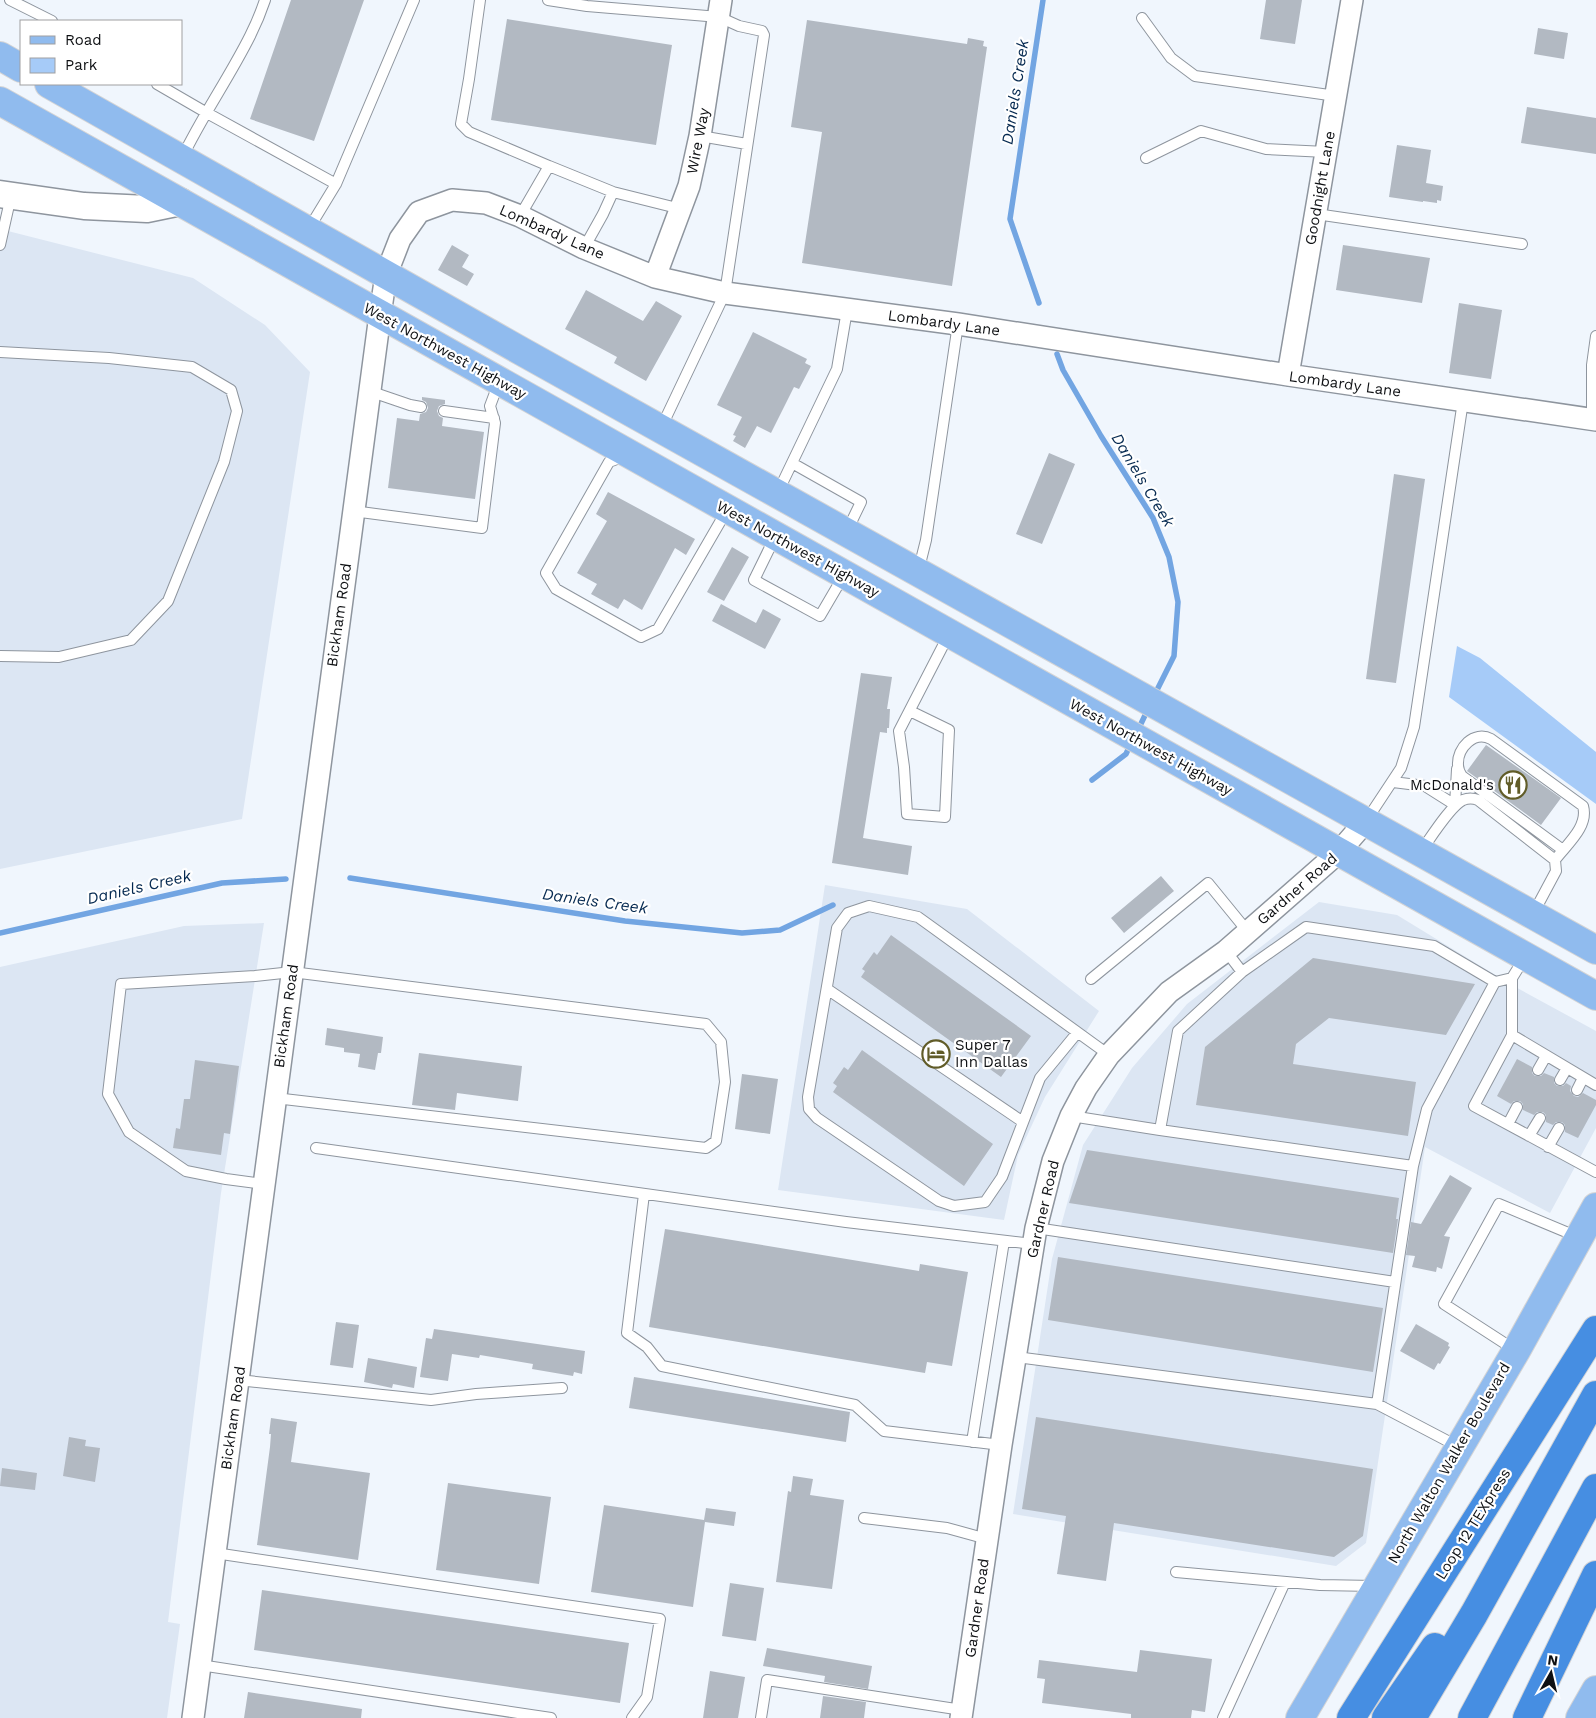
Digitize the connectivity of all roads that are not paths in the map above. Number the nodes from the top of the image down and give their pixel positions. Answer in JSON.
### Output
{"nodes":[{"id":1,"x":10,"y":0,"type":"edge"},
{"id":2,"x":266,"y":0,"type":"edge"},
{"id":3,"x":414,"y":0,"type":"edge"},
{"id":4,"x":480,"y":0,"type":"edge"},
{"id":5,"x":548,"y":0,"type":"edge"},
{"id":6,"x":1352,"y":0,"type":"edge"},
{"id":7,"x":720,"y":8,"type":"edge"},
{"id":8,"x":1142,"y":18,"type":"dead end"},
{"id":9,"x":50,"y":20,"type":"edge"},
{"id":10,"x":0,"y":56,"type":"edge"},
{"id":11,"x":20,"y":67,"type":"edge"},
{"id":12,"x":51,"y":85,"type":"edge"},
{"id":13,"x":159,"y":85,"type":"edge"},
{"id":14,"x":1336,"y":96,"type":"junction"},
{"id":15,"x":0,"y":101,"type":"edge"},
{"id":16,"x":207,"y":113,"type":"junction"},
{"id":17,"x":700,"y":136,"type":"junction"},
{"id":18,"x":747,"y":144,"type":"junction"},
{"id":19,"x":1326,"y":152,"type":"junction"},
{"id":20,"x":1146,"y":158,"type":"dead end"},
{"id":21,"x":182,"y":159,"type":"junction"},
{"id":22,"x":549,"y":166,"type":"junction"},
{"id":23,"x":336,"y":184,"type":"junction"},
{"id":24,"x":613,"y":192,"type":"junction"},
{"id":25,"x":6,"y":195,"type":"edge"},
{"id":26,"x":181,"y":202,"type":"junction"},
{"id":27,"x":681,"y":209,"type":"junction"},
{"id":28,"x":1316,"y":214,"type":"junction"},
{"id":29,"x":520,"y":216,"type":"junction"},
{"id":30,"x":307,"y":231,"type":"junction"},
{"id":31,"x":1522,"y":244,"type":"dead end"},
{"id":32,"x":0,"y":245,"type":"edge"},
{"id":33,"x":584,"y":248,"type":"junction"},
{"id":34,"x":386,"y":275,"type":"junction"},
{"id":35,"x":655,"y":277,"type":"junction"},
{"id":36,"x":725,"y":294,"type":"junction"},
{"id":37,"x":847,"y":310,"type":"junction"},
{"id":38,"x":380,"y":315,"type":"junction"},
{"id":39,"x":958,"y":324,"type":"junction"},
{"id":40,"x":1596,"y":336,"type":"edge"},
{"id":41,"x":0,"y":352,"type":"edge"},
{"id":42,"x":1288,"y":376,"type":"junction"},
{"id":43,"x":499,"y":382,"type":"junction"},
{"id":44,"x":369,"y":391,"type":"junction"},
{"id":45,"x":1594,"y":397,"type":"edge"},
{"id":46,"x":1463,"y":401,"type":"junction"},
{"id":47,"x":421,"y":407,"type":"dead end"},
{"id":48,"x":444,"y":411,"type":"dead end"},
{"id":49,"x":494,"y":418,"type":"junction"},
{"id":50,"x":1594,"y":420,"type":"edge"},
{"id":51,"x":654,"y":426,"type":"junction"},
{"id":52,"x":630,"y":454,"type":"junction"},
{"id":53,"x":792,"y":463,"type":"junction"},
{"id":54,"x":777,"y":494,"type":"junction"},
{"id":55,"x":727,"y":509,"type":"junction"},
{"id":56,"x":353,"y":510,"type":"junction"},
{"id":57,"x":776,"y":536,"type":"junction"},
{"id":58,"x":855,"y":537,"type":"junction"},
{"id":59,"x":918,"y":573,"type":"junction"},
{"id":60,"x":844,"y":574,"type":"junction"},
{"id":61,"x":949,"y":633,"type":"junction"},
{"id":62,"x":0,"y":656,"type":"edge"},
{"id":63,"x":910,"y":712,"type":"junction"},
{"id":64,"x":1458,"y":767,"type":"junction"},
{"id":65,"x":1393,"y":782,"type":"junction"},
{"id":66,"x":1455,"y":805,"type":"junction"},
{"id":67,"x":1365,"y":822,"type":"junction"},
{"id":68,"x":1563,"y":850,"type":"junction"},
{"id":69,"x":1339,"y":852,"type":"junction"},
{"id":70,"x":1420,"y":853,"type":"junction"},
{"id":71,"x":1555,"y":860,"type":"junction"},
{"id":72,"x":1532,"y":915,"type":"junction"},
{"id":73,"x":1248,"y":932,"type":"junction"},
{"id":74,"x":1596,"y":950,"type":"edge"},
{"id":75,"x":1226,"y":951,"type":"junction"},
{"id":76,"x":1519,"y":967,"type":"junction"},
{"id":77,"x":292,"y":972,"type":"junction"},
{"id":78,"x":1242,"y":972,"type":"junction"},
{"id":79,"x":1090,"y":979,"type":"dead end"},
{"id":80,"x":1495,"y":982,"type":"junction"},
{"id":81,"x":827,"y":989,"type":"junction"},
{"id":82,"x":1596,"y":996,"type":"edge"},
{"id":83,"x":1077,"y":1033,"type":"junction"},
{"id":84,"x":1512,"y":1035,"type":"junction"},
{"id":85,"x":1110,"y":1055,"type":"junction"},
{"id":86,"x":1546,"y":1056,"type":"junction"},
{"id":87,"x":1567,"y":1068,"type":"junction"},
{"id":88,"x":1538,"y":1070,"type":"dead end"},
{"id":89,"x":1583,"y":1078,"type":"junction"},
{"id":90,"x":1560,"y":1080,"type":"dead end"},
{"id":91,"x":1596,"y":1086,"type":"edge"},
{"id":92,"x":1577,"y":1090,"type":"dead end"},
{"id":93,"x":275,"y":1098,"type":"junction"},
{"id":94,"x":1517,"y":1107,"type":"dead end"},
{"id":95,"x":1071,"y":1116,"type":"junction"},
{"id":96,"x":1540,"y":1118,"type":"dead end"},
{"id":97,"x":1023,"y":1122,"type":"junction"},
{"id":98,"x":1508,"y":1124,"type":"junction"},
{"id":99,"x":1559,"y":1128,"type":"dead end"},
{"id":100,"x":1160,"y":1130,"type":"junction"},
{"id":101,"x":1529,"y":1136,"type":"junction"},
{"id":102,"x":1548,"y":1146,"type":"junction"},
{"id":103,"x":316,"y":1148,"type":"dead end"},
{"id":104,"x":1413,"y":1166,"type":"junction"},
{"id":105,"x":1596,"y":1172,"type":"edge"},
{"id":106,"x":264,"y":1184,"type":"junction"},
{"id":107,"x":644,"y":1194,"type":"junction"},
{"id":108,"x":1596,"y":1207,"type":"edge"},
{"id":109,"x":1034,"y":1236,"type":"junction"},
{"id":110,"x":1580,"y":1238,"type":"junction"},
{"id":111,"x":1004,"y":1241,"type":"junction"},
{"id":112,"x":1396,"y":1282,"type":"junction"},
{"id":113,"x":1596,"y":1330,"type":"edge"},
{"id":114,"x":1516,"y":1351,"type":"junction"},
{"id":115,"x":1016,"y":1357,"type":"junction"},
{"id":116,"x":238,"y":1380,"type":"junction"},
{"id":117,"x":562,"y":1388,"type":"dead end"},
{"id":118,"x":1596,"y":1395,"type":"edge"},
{"id":119,"x":1377,"y":1404,"type":"junction"},
{"id":120,"x":972,"y":1442,"type":"junction"},
{"id":121,"x":1001,"y":1445,"type":"junction"},
{"id":122,"x":1459,"y":1447,"type":"junction"},
{"id":123,"x":1596,"y":1488,"type":"edge"},
{"id":124,"x":864,"y":1518,"type":"dead end"},
{"id":125,"x":987,"y":1539,"type":"junction"},
{"id":126,"x":215,"y":1553,"type":"junction"},
{"id":127,"x":1176,"y":1572,"type":"dead end"},
{"id":128,"x":1596,"y":1575,"type":"edge"},
{"id":129,"x":1285,"y":1582,"type":"junction"},
{"id":130,"x":1377,"y":1586,"type":"junction"},
{"id":131,"x":1474,"y":1614,"type":"junction"},
{"id":132,"x":200,"y":1665,"type":"junction"},
{"id":133,"x":1596,"y":1690,"type":"edge"},
{"id":134,"x":961,"y":1714,"type":"edge"},
{"id":135,"x":1302,"y":1714,"type":"edge"},
{"id":136,"x":193,"y":1718,"type":"edge"},
{"id":137,"x":552,"y":1718,"type":"edge"},
{"id":138,"x":632,"y":1718,"type":"edge"},
{"id":139,"x":761,"y":1718,"type":"edge"},
{"id":140,"x":1223,"y":1718,"type":"edge"},
{"id":141,"x":1351,"y":1718,"type":"edge"},
{"id":142,"x":1386,"y":1718,"type":"edge"},
{"id":143,"x":1412,"y":1718,"type":"edge"},
{"id":144,"x":1472,"y":1718,"type":"edge"},
{"id":145,"x":1526,"y":1718,"type":"edge"},
{"id":146,"x":1580,"y":1718,"type":"edge"}],
"edges":[{"from":1,"to":9,"type":"lane"},
{"from":2,"to":16,"type":"lane"},
{"from":3,"to":23,"type":"lane"},
{"from":4,"to":22,"type":"lane"},
{"from":5,"to":7,"type":"lane"},
{"from":6,"to":14,"type":"street","name":"Goodnight Lane"},
{"from":7,"to":17,"type":"street","name":"Wire Way"},
{"from":7,"to":18,"type":"lane"},
{"from":8,"to":14,"type":"lane"},
{"from":10,"to":11,"type":"main road"},
{"from":12,"to":21,"type":"main road"},
{"from":13,"to":16,"type":"lane"},
{"from":14,"to":19,"type":"street","name":"Goodnight Lane"},
{"from":15,"to":26,"type":"main road","name":"West Northwest Highway"},
{"from":16,"to":21,"type":"lane"},
{"from":16,"to":23,"type":"lane"},
{"from":17,"to":18,"type":"lane"},
{"from":17,"to":27,"type":"street","name":"Wire Way"},
{"from":18,"to":36,"type":"lane"},
{"from":19,"to":20,"type":"lane"},
{"from":19,"to":28,"type":"street","name":"Goodnight Lane"},
{"from":21,"to":30,"type":"main road"},
{"from":22,"to":24,"type":"lane"},
{"from":22,"to":29,"type":"lane"},
{"from":23,"to":30,"type":"lane"},
{"from":24,"to":27,"type":"lane"},
{"from":24,"to":33,"type":"lane"},
{"from":25,"to":26,"type":"street"},
{"from":25,"to":32,"type":"lane"},
{"from":26,"to":38,"type":"main road","name":"West Northwest Highway"},
{"from":27,"to":35,"type":"street","name":"Wire Way"},
{"from":28,"to":31,"type":"lane"},
{"from":28,"to":42,"type":"street","name":"Goodnight Lane"},
{"from":29,"to":33,"type":"street","name":"Lombardy Lane"},
{"from":29,"to":34,"type":"street","name":"Lombardy Lane"},
{"from":30,"to":34,"type":"main road"},
{"from":33,"to":35,"type":"street","name":"Lombardy Lane"},
{"from":34,"to":38,"type":"street","name":"Lombardy Lane"},
{"from":34,"to":51,"type":"main road"},
{"from":35,"to":36,"type":"street","name":"Lombardy Lane"},
{"from":36,"to":37,"type":"street","name":"Lombardy Lane"},
{"from":36,"to":51,"type":"lane"},
{"from":37,"to":39,"type":"street","name":"Lombardy Lane"},
{"from":37,"to":53,"type":"lane"},
{"from":38,"to":43,"type":"main road","name":"West Northwest Highway"},
{"from":38,"to":44,"type":"street","name":"Bickham Road"},
{"from":39,"to":42,"type":"street","name":"Lombardy Lane"},
{"from":39,"to":59,"type":"lane"},
{"from":40,"to":45,"type":"lane"},
{"from":41,"to":62,"type":"lane"},
{"from":42,"to":46,"type":"street","name":"Lombardy Lane"},
{"from":43,"to":49,"type":"lane"},
{"from":43,"to":52,"type":"main road","name":"West Northwest Highway"},
{"from":44,"to":47,"type":"lane"},
{"from":44,"to":56,"type":"street","name":"Bickham Road"},
{"from":45,"to":50,"type":"lane"},
{"from":46,"to":50,"type":"street","name":"Lombardy Lane"},
{"from":46,"to":65,"type":"lane"},
{"from":48,"to":49,"type":"lane"},
{"from":49,"to":56,"type":"lane"},
{"from":51,"to":52,"type":"main road"},
{"from":51,"to":54,"type":"main road"},
{"from":52,"to":55,"type":"main road","name":"West Northwest Highway"},
{"from":52,"to":55,"type":"lane"},
{"from":53,"to":54,"type":"lane"},
{"from":53,"to":58,"type":"lane"},
{"from":54,"to":58,"type":"main road"},
{"from":55,"to":57,"type":"main road","name":"West Northwest Highway"},
{"from":56,"to":77,"type":"street","name":"Bickham Road"},
{"from":57,"to":60,"type":"main road","name":"West Northwest Highway"},
{"from":57,"to":60,"type":"lane"},
{"from":58,"to":59,"type":"main road"},
{"from":58,"to":60,"type":"main road"},
{"from":59,"to":67,"type":"main road"},
{"from":60,"to":61,"type":"main road","name":"West Northwest Highway"},
{"from":61,"to":63,"type":"lane"},
{"from":61,"to":69,"type":"main road","name":"West Northwest Highway"},
{"from":63,"to":63,"type":"lane"},
{"from":64,"to":66,"type":"lane"},
{"from":64,"to":68,"type":"lane"},
{"from":64,"to":68,"type":"lane"},
{"from":65,"to":66,"type":"lane"},
{"from":65,"to":67,"type":"lane"},
{"from":66,"to":70,"type":"lane"},
{"from":66,"to":71,"type":"lane"},
{"from":67,"to":69,"type":"street","name":"Gardner Road"},
{"from":67,"to":70,"type":"main road"},
{"from":68,"to":71,"type":"lane"},
{"from":69,"to":73,"type":"street","name":"Gardner Road"},
{"from":69,"to":76,"type":"main road","name":"West Northwest Highway"},
{"from":70,"to":72,"type":"main road"},
{"from":71,"to":72,"type":"lane"},
{"from":72,"to":74,"type":"main road"},
{"from":73,"to":75,"type":"street","name":"Gardner Road"},
{"from":73,"to":79,"type":"lane"},
{"from":75,"to":78,"type":"lane"},
{"from":75,"to":85,"type":"street","name":"Gardner Road"},
{"from":76,"to":80,"type":"lane"},
{"from":76,"to":82,"type":"main road","name":"West Northwest Highway"},
{"from":76,"to":84,"type":"lane"},
{"from":77,"to":93,"type":"street","name":"Bickham Road"},
{"from":77,"to":93,"type":"lane"},
{"from":77,"to":106,"type":"lane"},
{"from":78,"to":80,"type":"lane"},
{"from":78,"to":100,"type":"lane"},
{"from":80,"to":104,"type":"lane"},
{"from":81,"to":83,"type":"lane"},
{"from":81,"to":97,"type":"lane"},
{"from":81,"to":97,"type":"lane"},
{"from":83,"to":85,"type":"lane"},
{"from":83,"to":97,"type":"lane"},
{"from":84,"to":86,"type":"lane"},
{"from":84,"to":98,"type":"lane"},
{"from":85,"to":95,"type":"street","name":"Gardner Road"},
{"from":86,"to":87,"type":"lane"},
{"from":86,"to":88,"type":"lane"},
{"from":87,"to":89,"type":"lane"},
{"from":87,"to":90,"type":"lane"},
{"from":89,"to":91,"type":"lane"},
{"from":89,"to":92,"type":"lane"},
{"from":93,"to":106,"type":"street","name":"Bickham Road"},
{"from":94,"to":98,"type":"lane"},
{"from":95,"to":100,"type":"lane"},
{"from":95,"to":109,"type":"street","name":"Gardner Road"},
{"from":96,"to":101,"type":"lane"},
{"from":98,"to":101,"type":"lane"},
{"from":99,"to":102,"type":"lane"},
{"from":100,"to":104,"type":"lane"},
{"from":101,"to":102,"type":"lane"},
{"from":102,"to":105,"type":"lane"},
{"from":103,"to":107,"type":"lane"},
{"from":104,"to":112,"type":"lane"},
{"from":106,"to":116,"type":"street","name":"Bickham Road"},
{"from":107,"to":111,"type":"lane"},
{"from":107,"to":120,"type":"lane"},
{"from":108,"to":110,"type":"main road","name":"North Walton Walker Boulevard"},
{"from":109,"to":111,"type":"lane"},
{"from":109,"to":112,"type":"lane"},
{"from":109,"to":115,"type":"street","name":"Gardner Road"},
{"from":110,"to":114,"type":"main road","name":"North Walton Walker Boulevard"},
{"from":110,"to":114,"type":"lane"},
{"from":111,"to":120,"type":"lane"},
{"from":112,"to":119,"type":"lane"},
{"from":113,"to":141,"type":"highway","name":"Loop 12 TEXpress"},
{"from":114,"to":122,"type":"main road","name":"North Walton Walker Boulevard"},
{"from":115,"to":119,"type":"lane"},
{"from":115,"to":121,"type":"street","name":"Gardner Road"},
{"from":116,"to":117,"type":"lane"},
{"from":116,"to":126,"type":"street","name":"Bickham Road"},
{"from":118,"to":131,"type":"highway"},
{"from":119,"to":122,"type":"lane"},
{"from":120,"to":121,"type":"lane"},
{"from":121,"to":125,"type":"street","name":"Gardner Road"},
{"from":122,"to":130,"type":"main road","name":"North Walton Walker Boulevard"},
{"from":123,"to":144,"type":"highway"},
{"from":124,"to":125,"type":"lane"},
{"from":125,"to":134,"type":"street","name":"Gardner Road"},
{"from":126,"to":132,"type":"street","name":"Bickham Road"},
{"from":126,"to":138,"type":"lane"},
{"from":127,"to":129,"type":"lane"},
{"from":128,"to":145,"type":"highway"},
{"from":129,"to":130,"type":"lane"},
{"from":129,"to":140,"type":"lane"},
{"from":130,"to":135,"type":"main road","name":"North Walton Walker Boulevard"},
{"from":131,"to":142,"type":"highway"},
{"from":131,"to":143,"type":"highway"},
{"from":132,"to":136,"type":"street","name":"Bickham Road"},
{"from":132,"to":137,"type":"lane"},
{"from":133,"to":146,"type":"main road"},
{"from":134,"to":139,"type":"lane"}]}
